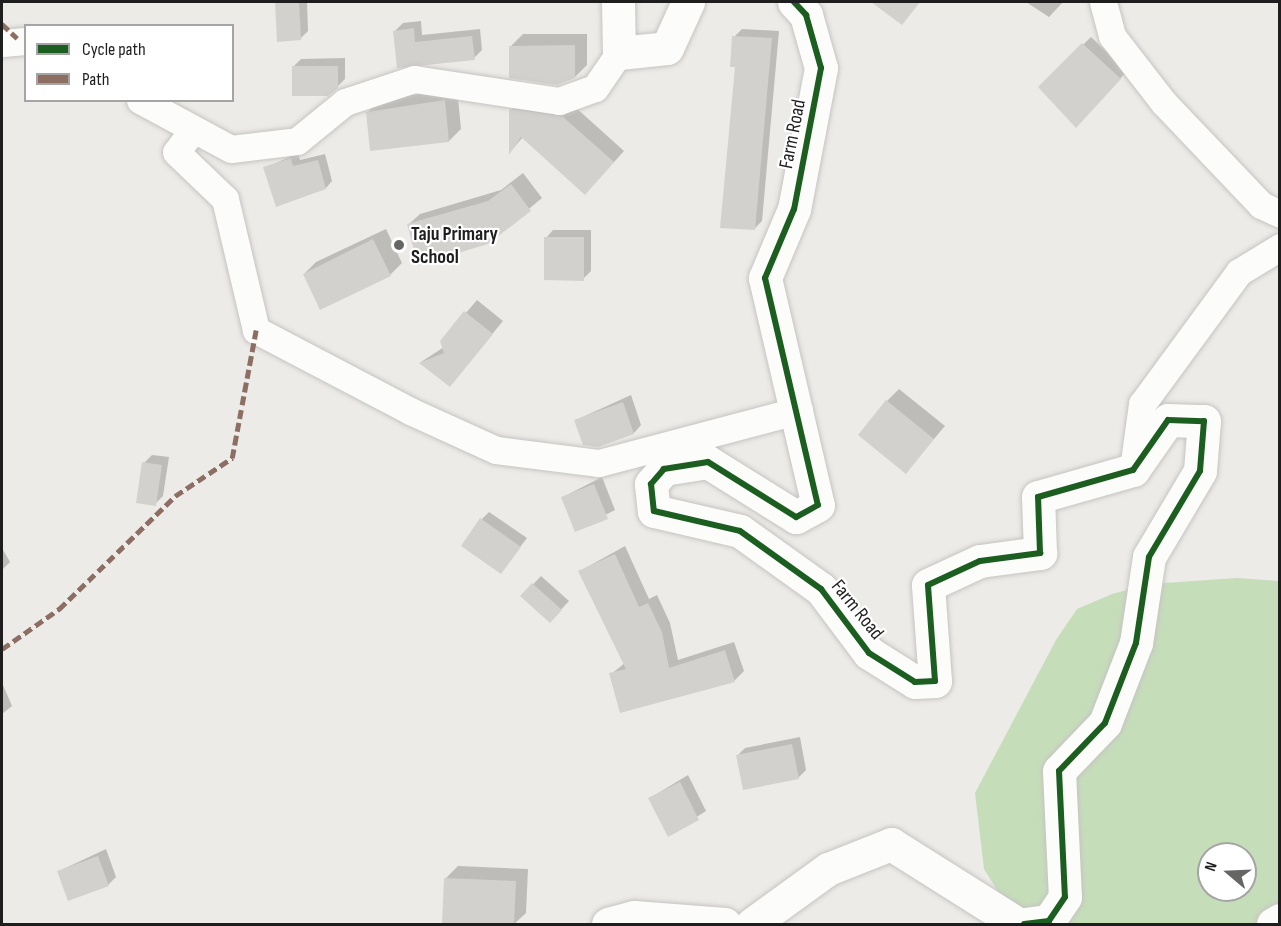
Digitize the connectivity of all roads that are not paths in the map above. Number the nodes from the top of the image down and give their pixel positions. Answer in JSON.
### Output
{"nodes":[{"id":1,"x":618,"y":2,"type":"edge"},
{"id":2,"x":688,"y":2,"type":"edge"},
{"id":3,"x":794,"y":2,"type":"edge"},
{"id":4,"x":1103,"y":2,"type":"edge"},
{"id":5,"x":24,"y":41,"type":"edge"},
{"id":6,"x":2,"y":43,"type":"edge"},
{"id":7,"x":618,"y":53,"type":"junction"},
{"id":8,"x":143,"y":102,"type":"edge"},
{"id":9,"x":192,"y":131,"type":"junction"},
{"id":10,"x":1280,"y":214,"type":"edge"},
{"id":11,"x":1280,"y":247,"type":"edge"},
{"id":12,"x":799,"y":410,"type":"junction"},
{"id":13,"x":1132,"y":470,"type":"junction"},
{"id":14,"x":1280,"y":920,"type":"edge"},
{"id":15,"x":608,"y":924,"type":"edge"},
{"id":16,"x":725,"y":924,"type":"edge"},
{"id":17,"x":752,"y":924,"type":"edge"},
{"id":18,"x":1018,"y":924,"type":"edge"},
{"id":19,"x":1024,"y":924,"type":"edge"},
{"id":20,"x":1273,"y":924,"type":"edge"}],
"edges":[{"from":1,"to":7,"type":"street"},
{"from":2,"to":7,"type":"street"},
{"from":3,"to":12,"type":"street","name":"Farm Road"},
{"from":4,"to":10,"type":"street"},
{"from":5,"to":6,"type":"street"},
{"from":7,"to":9,"type":"street"},
{"from":8,"to":9,"type":"street"},
{"from":9,"to":12,"type":"street"},
{"from":11,"to":13,"type":"street"},
{"from":12,"to":13,"type":"street","name":"Farm Road"},
{"from":13,"to":19,"type":"street"},
{"from":14,"to":20,"type":"street"},
{"from":15,"to":16,"type":"street"},
{"from":17,"to":18,"type":"street"}]}
